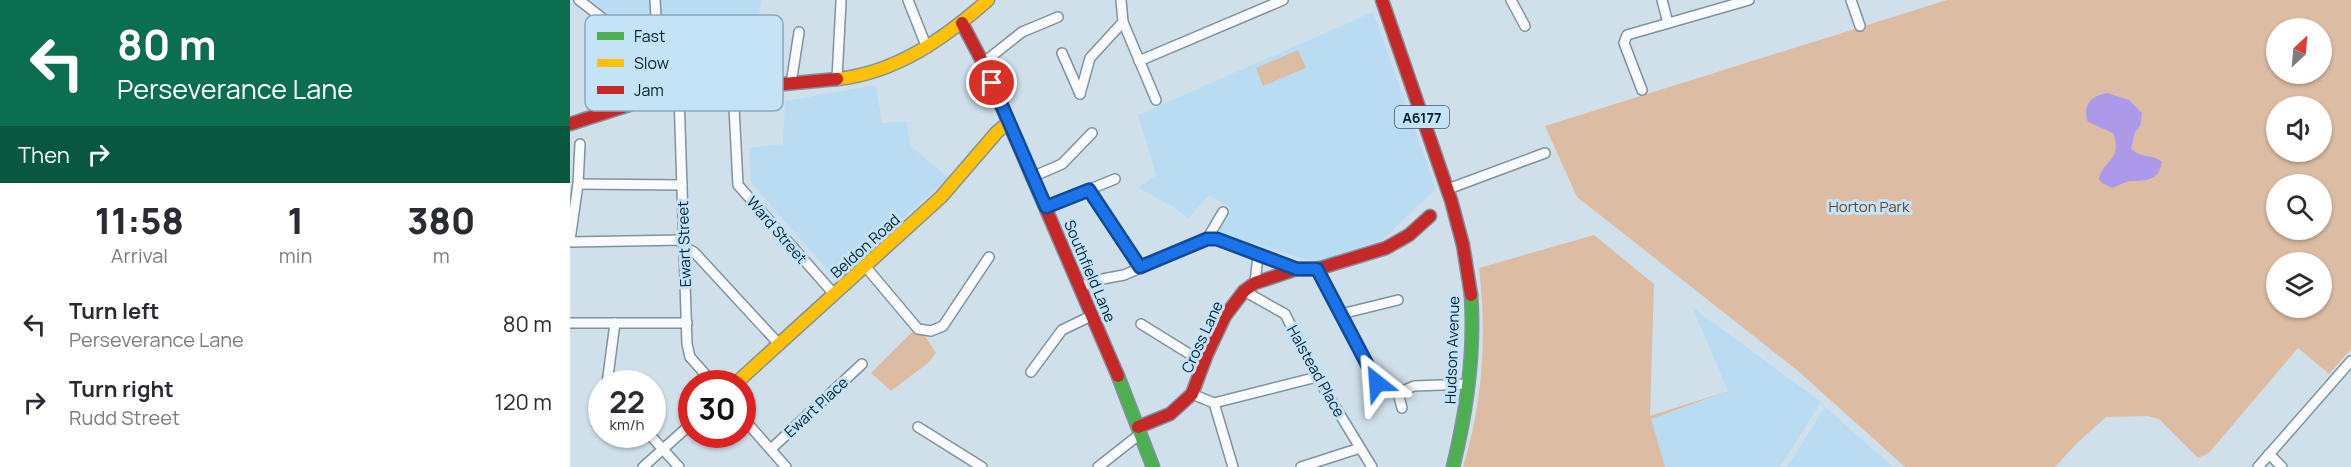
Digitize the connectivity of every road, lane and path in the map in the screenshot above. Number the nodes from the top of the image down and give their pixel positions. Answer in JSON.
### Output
{"nodes":[{"id":1,"x":579,"y":0,"type":"edge"},
{"id":2,"x":655,"y":0,"type":"edge"},
{"id":3,"x":908,"y":0,"type":"edge"},
{"id":4,"x":988,"y":0,"type":"edge"},
{"id":5,"x":1121,"y":0,"type":"edge"},
{"id":6,"x":1283,"y":0,"type":"edge"},
{"id":7,"x":1382,"y":0,"type":"edge"},
{"id":8,"x":1510,"y":0,"type":"edge"},
{"id":9,"x":1662,"y":0,"type":"edge"},
{"id":10,"x":1749,"y":0,"type":"edge"},
{"id":11,"x":1851,"y":0,"type":"edge"},
{"id":12,"x":841,"y":2,"type":"dead end"},
{"id":13,"x":598,"y":15,"type":"edge"},
{"id":14,"x":656,"y":15,"type":"edge"},
{"id":15,"x":1058,"y":16,"type":"dead end"},
{"id":16,"x":1123,"y":22,"type":"junction"},
{"id":17,"x":1668,"y":22,"type":"junction"},
{"id":18,"x":962,"y":23,"type":"junction"},
{"id":19,"x":1525,"y":26,"type":"dead end"},
{"id":20,"x":1860,"y":27,"type":"dead end"},
{"id":21,"x":799,"y":32,"type":"dead end"},
{"id":22,"x":927,"y":48,"type":"junction"},
{"id":23,"x":1062,"y":53,"type":"dead end"},
{"id":24,"x":1139,"y":62,"type":"junction"},
{"id":25,"x":983,"y":63,"type":"junction"},
{"id":26,"x":837,"y":79,"type":"junction"},
{"id":27,"x":791,"y":84,"type":"junction"},
{"id":28,"x":783,"y":85,"type":"edge"},
{"id":29,"x":1642,"y":90,"type":"dead end"},
{"id":30,"x":1156,"y":100,"type":"dead end"},
{"id":31,"x":608,"y":111,"type":"edge"},
{"id":32,"x":680,"y":111,"type":"edge"},
{"id":33,"x":734,"y":111,"type":"edge"},
{"id":34,"x":574,"y":121,"type":"edge"},
{"id":35,"x":1008,"y":122,"type":"junction"},
{"id":36,"x":581,"y":133,"type":"dead end"},
{"id":37,"x":1092,"y":133,"type":"dead end"},
{"id":38,"x":580,"y":144,"type":"dead end"},
{"id":39,"x":1545,"y":153,"type":"dead end"},
{"id":40,"x":1032,"y":177,"type":"junction"},
{"id":41,"x":1115,"y":179,"type":"dead end"},
{"id":42,"x":578,"y":184,"type":"junction"},
{"id":43,"x":682,"y":185,"type":"junction"},
{"id":44,"x":1448,"y":189,"type":"junction"},
{"id":45,"x":1089,"y":190,"type":"junction"},
{"id":46,"x":1046,"y":207,"type":"junction"},
{"id":47,"x":1223,"y":212,"type":"dead end"},
{"id":48,"x":1430,"y":216,"type":"dead end"},
{"id":49,"x":1207,"y":239,"type":"junction"},
{"id":50,"x":570,"y":241,"type":"edge"},
{"id":51,"x":684,"y":243,"type":"junction"},
{"id":52,"x":1258,"y":255,"type":"junction"},
{"id":53,"x":989,"y":257,"type":"dead end"},
{"id":54,"x":865,"y":266,"type":"junction"},
{"id":55,"x":1140,"y":267,"type":"junction"},
{"id":56,"x":1297,"y":269,"type":"junction"},
{"id":57,"x":1317,"y":269,"type":"junction"},
{"id":58,"x":1255,"y":283,"type":"junction"},
{"id":59,"x":1080,"y":287,"type":"junction"},
{"id":60,"x":1244,"y":291,"type":"junction"},
{"id":61,"x":834,"y":294,"type":"junction"},
{"id":62,"x":1398,"y":300,"type":"dead end"},
{"id":63,"x":1341,"y":314,"type":"junction"},
{"id":64,"x":1093,"y":315,"type":"junction"},
{"id":65,"x":687,"y":322,"type":"junction"},
{"id":66,"x":570,"y":323,"type":"edge"},
{"id":67,"x":615,"y":323,"type":"junction"},
{"id":68,"x":1141,"y":324,"type":"dead end"},
{"id":69,"x":779,"y":344,"type":"junction"},
{"id":70,"x":2351,"y":362,"type":"edge"},
{"id":71,"x":1204,"y":363,"type":"junction"},
{"id":72,"x":862,"y":364,"type":"dead end"},
{"id":73,"x":609,"y":370,"type":"edge"},
{"id":74,"x":702,"y":370,"type":"edge"},
{"id":75,"x":750,"y":370,"type":"edge"},
{"id":76,"x":1031,"y":372,"type":"dead end"},
{"id":77,"x":1317,"y":377,"type":"junction"},
{"id":78,"x":1377,"y":383,"type":"dead end"},
{"id":79,"x":1469,"y":384,"type":"junction"},
{"id":80,"x":1192,"y":394,"type":"junction"},
{"id":81,"x":1214,"y":403,"type":"junction"},
{"id":82,"x":1402,"y":408,"type":"dead end"},
{"id":83,"x":918,"y":427,"type":"dead end"},
{"id":84,"x":1139,"y":430,"type":"junction"},
{"id":85,"x":756,"y":432,"type":"edge"},
{"id":86,"x":678,"y":436,"type":"edge"},
{"id":87,"x":1360,"y":448,"type":"junction"},
{"id":88,"x":663,"y":449,"type":"junction"},
{"id":89,"x":771,"y":449,"type":"junction"},
{"id":90,"x":2269,"y":454,"type":"junction"},
{"id":91,"x":643,"y":467,"type":"edge"},
{"id":92,"x":679,"y":467,"type":"edge"},
{"id":93,"x":786,"y":467,"type":"edge"},
{"id":94,"x":982,"y":467,"type":"edge"},
{"id":95,"x":1098,"y":467,"type":"edge"},
{"id":96,"x":1154,"y":467,"type":"edge"},
{"id":97,"x":1233,"y":467,"type":"edge"},
{"id":98,"x":1300,"y":467,"type":"edge"},
{"id":99,"x":1372,"y":467,"type":"edge"},
{"id":100,"x":1453,"y":467,"type":"edge"},
{"id":101,"x":2258,"y":467,"type":"edge"},
{"id":102,"x":2282,"y":467,"type":"edge"}],
"edges":[{"from":1,"to":13,"type":"street"},
{"from":2,"to":14,"type":"street"},
{"from":3,"to":22,"type":"street"},
{"from":4,"to":18,"type":"street"},
{"from":5,"to":16,"type":"street"},
{"from":6,"to":24,"type":"street"},
{"from":7,"to":44,"type":"street","number":"A6177"},
{"from":8,"to":19,"type":"street"},
{"from":9,"to":17,"type":"street"},
{"from":10,"to":17,"type":"street"},
{"from":11,"to":20,"type":"street"},
{"from":12,"to":26,"type":"street"},
{"from":15,"to":25,"type":"street"},
{"from":16,"to":23,"type":"street"},
{"from":16,"to":24,"type":"street"},
{"from":17,"to":29,"type":"street"},
{"from":18,"to":22,"type":"street"},
{"from":18,"to":25,"type":"street","name":"Southfield Lane"},
{"from":21,"to":27,"type":"street"},
{"from":22,"to":26,"type":"street"},
{"from":24,"to":30,"type":"street"},
{"from":25,"to":35,"type":"street","name":"Southfield Lane"},
{"from":26,"to":27,"type":"street"},
{"from":27,"to":28,"type":"street"},
{"from":31,"to":34,"type":"street"},
{"from":32,"to":43,"type":"street","name":"Ewart Street"},
{"from":33,"to":61,"type":"street","name":"Ward Street"},
{"from":34,"to":36,"type":"street"},
{"from":35,"to":40,"type":"street","name":"Southfield Lane"},
{"from":35,"to":54,"type":"street","name":"Beldon Road"},
{"from":37,"to":40,"type":"street"},
{"from":38,"to":42,"type":"street"},
{"from":39,"to":44,"type":"street"},
{"from":40,"to":46,"type":"street","name":"Southfield Lane"},
{"from":41,"to":45,"type":"street"},
{"from":42,"to":43,"type":"street"},
{"from":42,"to":50,"type":"street"},
{"from":43,"to":51,"type":"street","name":"Ewart Street"},
{"from":44,"to":79,"type":"street","name":"Hudson Avenue","number":"A6177"},
{"from":45,"to":46,"type":"street"},
{"from":45,"to":55,"type":"street"},
{"from":46,"to":59,"type":"street","name":"Southfield Lane"},
{"from":47,"to":49,"type":"street"},
{"from":48,"to":57,"type":"street","name":"Cross Lane"},
{"from":49,"to":52,"type":"street"},
{"from":49,"to":55,"type":"street"},
{"from":50,"to":51,"type":"street"},
{"from":51,"to":65,"type":"street","name":"Ewart Street"},
{"from":51,"to":69,"type":"street"},
{"from":52,"to":56,"type":"street"},
{"from":52,"to":58,"type":"street"},
{"from":53,"to":54,"type":"street"},
{"from":54,"to":61,"type":"street","name":"Beldon Road"},
{"from":55,"to":59,"type":"street"},
{"from":56,"to":57,"type":"street","name":"Cross Lane"},
{"from":56,"to":58,"type":"street","name":"Cross Lane"},
{"from":57,"to":63,"type":"street"},
{"from":58,"to":60,"type":"street","name":"Cross Lane"},
{"from":59,"to":64,"type":"street","name":"Southfield Lane"},
{"from":60,"to":71,"type":"street","name":"Cross Lane"},
{"from":60,"to":77,"type":"street","name":"Halstead Place"},
{"from":61,"to":69,"type":"street","name":"Beldon Road"},
{"from":62,"to":63,"type":"street"},
{"from":63,"to":78,"type":"street"},
{"from":64,"to":76,"type":"street"},
{"from":64,"to":84,"type":"street","name":"Southfield Lane"},
{"from":65,"to":67,"type":"street"},
{"from":65,"to":74,"type":"street","name":"Ewart Street"},
{"from":66,"to":67,"type":"street"},
{"from":67,"to":73,"type":"street"},
{"from":68,"to":71,"type":"street"},
{"from":69,"to":75,"type":"street","name":"Beldon Road"},
{"from":70,"to":90,"type":"street"},
{"from":71,"to":80,"type":"street","name":"Cross Lane"},
{"from":72,"to":89,"type":"street","name":"Ewart Place"},
{"from":77,"to":81,"type":"street"},
{"from":77,"to":87,"type":"street","name":"Halstead Place"},
{"from":79,"to":82,"type":"street"},
{"from":79,"to":100,"type":"street","name":"Hudson Avenue","number":"A6177"},
{"from":80,"to":81,"type":"street"},
{"from":80,"to":84,"type":"street","name":"Cross Lane"},
{"from":81,"to":97,"type":"street"},
{"from":83,"to":94,"type":"street"},
{"from":84,"to":95,"type":"street"},
{"from":84,"to":96,"type":"street","name":"Southfield Lane"},
{"from":85,"to":89,"type":"street"},
{"from":86,"to":88,"type":"street"},
{"from":87,"to":98,"type":"street"},
{"from":87,"to":99,"type":"street","name":"Halstead Place"},
{"from":88,"to":91,"type":"street"},
{"from":88,"to":92,"type":"street"},
{"from":89,"to":93,"type":"street"},
{"from":90,"to":101,"type":"street"},
{"from":90,"to":102,"type":"street"}]}
